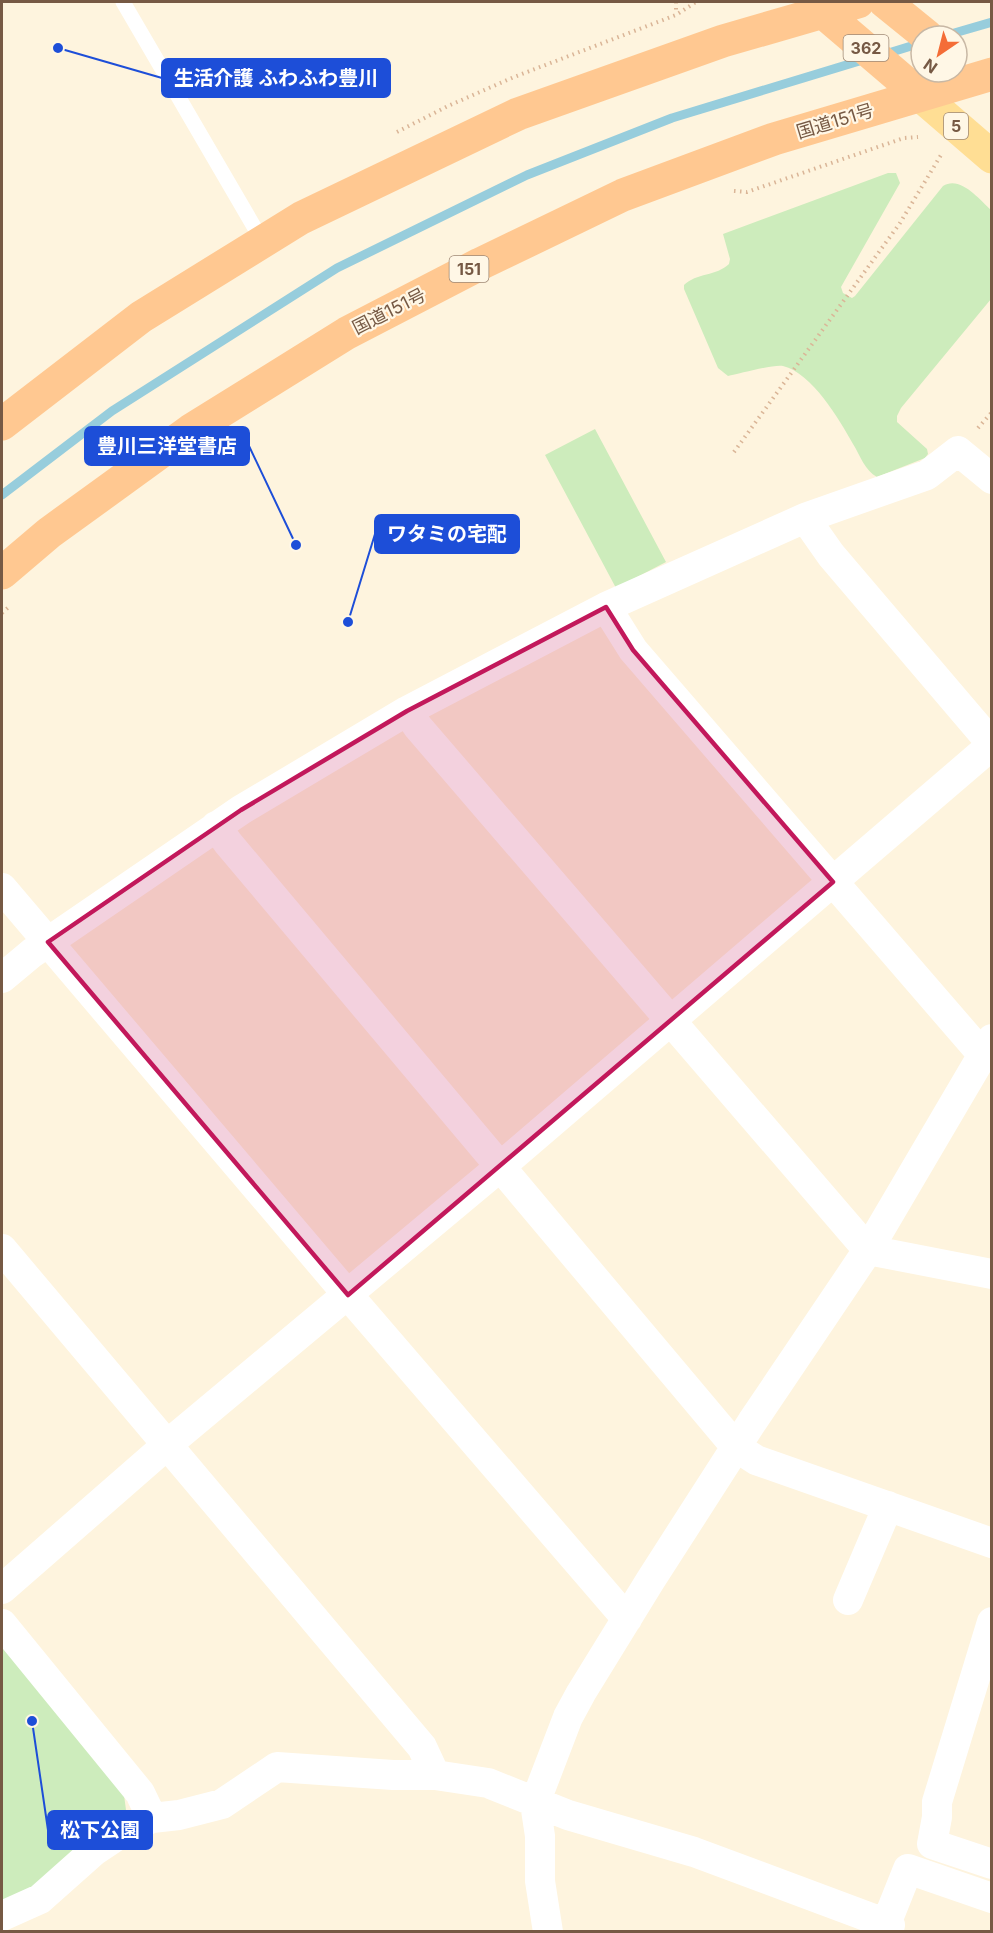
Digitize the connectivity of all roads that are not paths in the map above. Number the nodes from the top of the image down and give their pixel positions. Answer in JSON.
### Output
{"nodes":[{"id":1,"x":123,"y":2,"type":"edge"},
{"id":2,"x":858,"y":2,"type":"edge"},
{"id":3,"x":885,"y":2,"type":"edge"},
{"id":4,"x":817,"y":6,"type":"edge"},
{"id":5,"x":912,"y":24,"type":"edge"},
{"id":6,"x":979,"y":76,"type":"edge"},
{"id":7,"x":920,"y":95,"type":"junction"},
{"id":8,"x":992,"y":157,"type":"edge"},
{"id":9,"x":263,"y":242,"type":"junction"},
{"id":10,"x":2,"y":424,"type":"edge"},
{"id":11,"x":992,"y":479,"type":"edge"},
{"id":12,"x":805,"y":518,"type":"junction"},
{"id":13,"x":10,"y":586,"type":"edge"},
{"id":14,"x":606,"y":607,"type":"junction"},
{"id":15,"x":407,"y":711,"type":"junction"},
{"id":16,"x":992,"y":745,"type":"edge"},
{"id":17,"x":216,"y":826,"type":"junction"},
{"id":18,"x":833,"y":882,"type":"junction"},
{"id":19,"x":2,"y":888,"type":"edge"},
{"id":20,"x":48,"y":942,"type":"junction"},
{"id":21,"x":2,"y":978,"type":"edge"},
{"id":22,"x":671,"y":1020,"type":"junction"},
{"id":23,"x":987,"y":1046,"type":"edge"},
{"id":24,"x":501,"y":1166,"type":"junction"},
{"id":25,"x":2,"y":1249,"type":"edge"},
{"id":26,"x":868,"y":1250,"type":"junction"},
{"id":27,"x":992,"y":1274,"type":"edge"},
{"id":28,"x":348,"y":1296,"type":"junction"},
{"id":29,"x":168,"y":1444,"type":"junction"},
{"id":30,"x":736,"y":1447,"type":"junction"},
{"id":31,"x":888,"y":1506,"type":"junction"},
{"id":32,"x":992,"y":1543,"type":"edge"},
{"id":33,"x":2,"y":1589,"type":"edge"},
{"id":34,"x":848,"y":1600,"type":"dead end"},
{"id":35,"x":627,"y":1619,"type":"junction"},
{"id":36,"x":992,"y":1622,"type":"edge"},
{"id":37,"x":2,"y":1624,"type":"edge"},
{"id":38,"x":435,"y":1775,"type":"junction"},
{"id":39,"x":535,"y":1803,"type":"junction"},
{"id":40,"x":152,"y":1818,"type":"junction"},
{"id":41,"x":992,"y":1864,"type":"edge"},
{"id":42,"x":992,"y":1898,"type":"edge"},
{"id":43,"x":2,"y":1916,"type":"edge"},
{"id":44,"x":887,"y":1928,"type":"edge"},
{"id":45,"x":548,"y":1932,"type":"edge"}],
"edges":[{"from":1,"to":9,"type":"lane"},
{"from":2,"to":4,"type":"highway"},
{"from":3,"to":5,"type":"highway","number":"362"},
{"from":4,"to":7,"type":"highway","number":"362"},
{"from":4,"to":9,"type":"highway"},
{"from":6,"to":7,"type":"highway","name":"国道151号","number":"151"},
{"from":7,"to":8,"type":"main road","number":"5"},
{"from":7,"to":13,"type":"highway","name":"国道151号","number":"151"},
{"from":9,"to":10,"type":"highway"},
{"from":11,"to":12,"type":"street"},
{"from":12,"to":14,"type":"street"},
{"from":12,"to":16,"type":"street"},
{"from":14,"to":15,"type":"street"},
{"from":14,"to":18,"type":"street"},
{"from":15,"to":17,"type":"street"},
{"from":15,"to":22,"type":"street"},
{"from":16,"to":18,"type":"street"},
{"from":17,"to":20,"type":"street"},
{"from":17,"to":24,"type":"street"},
{"from":18,"to":22,"type":"street"},
{"from":18,"to":23,"type":"street"},
{"from":19,"to":20,"type":"street"},
{"from":20,"to":21,"type":"street"},
{"from":20,"to":28,"type":"street"},
{"from":22,"to":24,"type":"street"},
{"from":22,"to":26,"type":"street"},
{"from":23,"to":26,"type":"street"},
{"from":24,"to":28,"type":"street"},
{"from":24,"to":30,"type":"street"},
{"from":25,"to":29,"type":"street"},
{"from":26,"to":27,"type":"street"},
{"from":26,"to":30,"type":"street"},
{"from":28,"to":29,"type":"street"},
{"from":28,"to":35,"type":"street"},
{"from":29,"to":33,"type":"street"},
{"from":29,"to":38,"type":"street"},
{"from":30,"to":31,"type":"street"},
{"from":30,"to":35,"type":"street"},
{"from":31,"to":32,"type":"street"},
{"from":31,"to":34,"type":"street"},
{"from":35,"to":39,"type":"street"},
{"from":36,"to":41,"type":"street"},
{"from":37,"to":40,"type":"street"},
{"from":38,"to":39,"type":"street"},
{"from":38,"to":40,"type":"street"},
{"from":39,"to":44,"type":"street"},
{"from":39,"to":45,"type":"street"},
{"from":40,"to":43,"type":"street"},
{"from":42,"to":44,"type":"street"}]}
